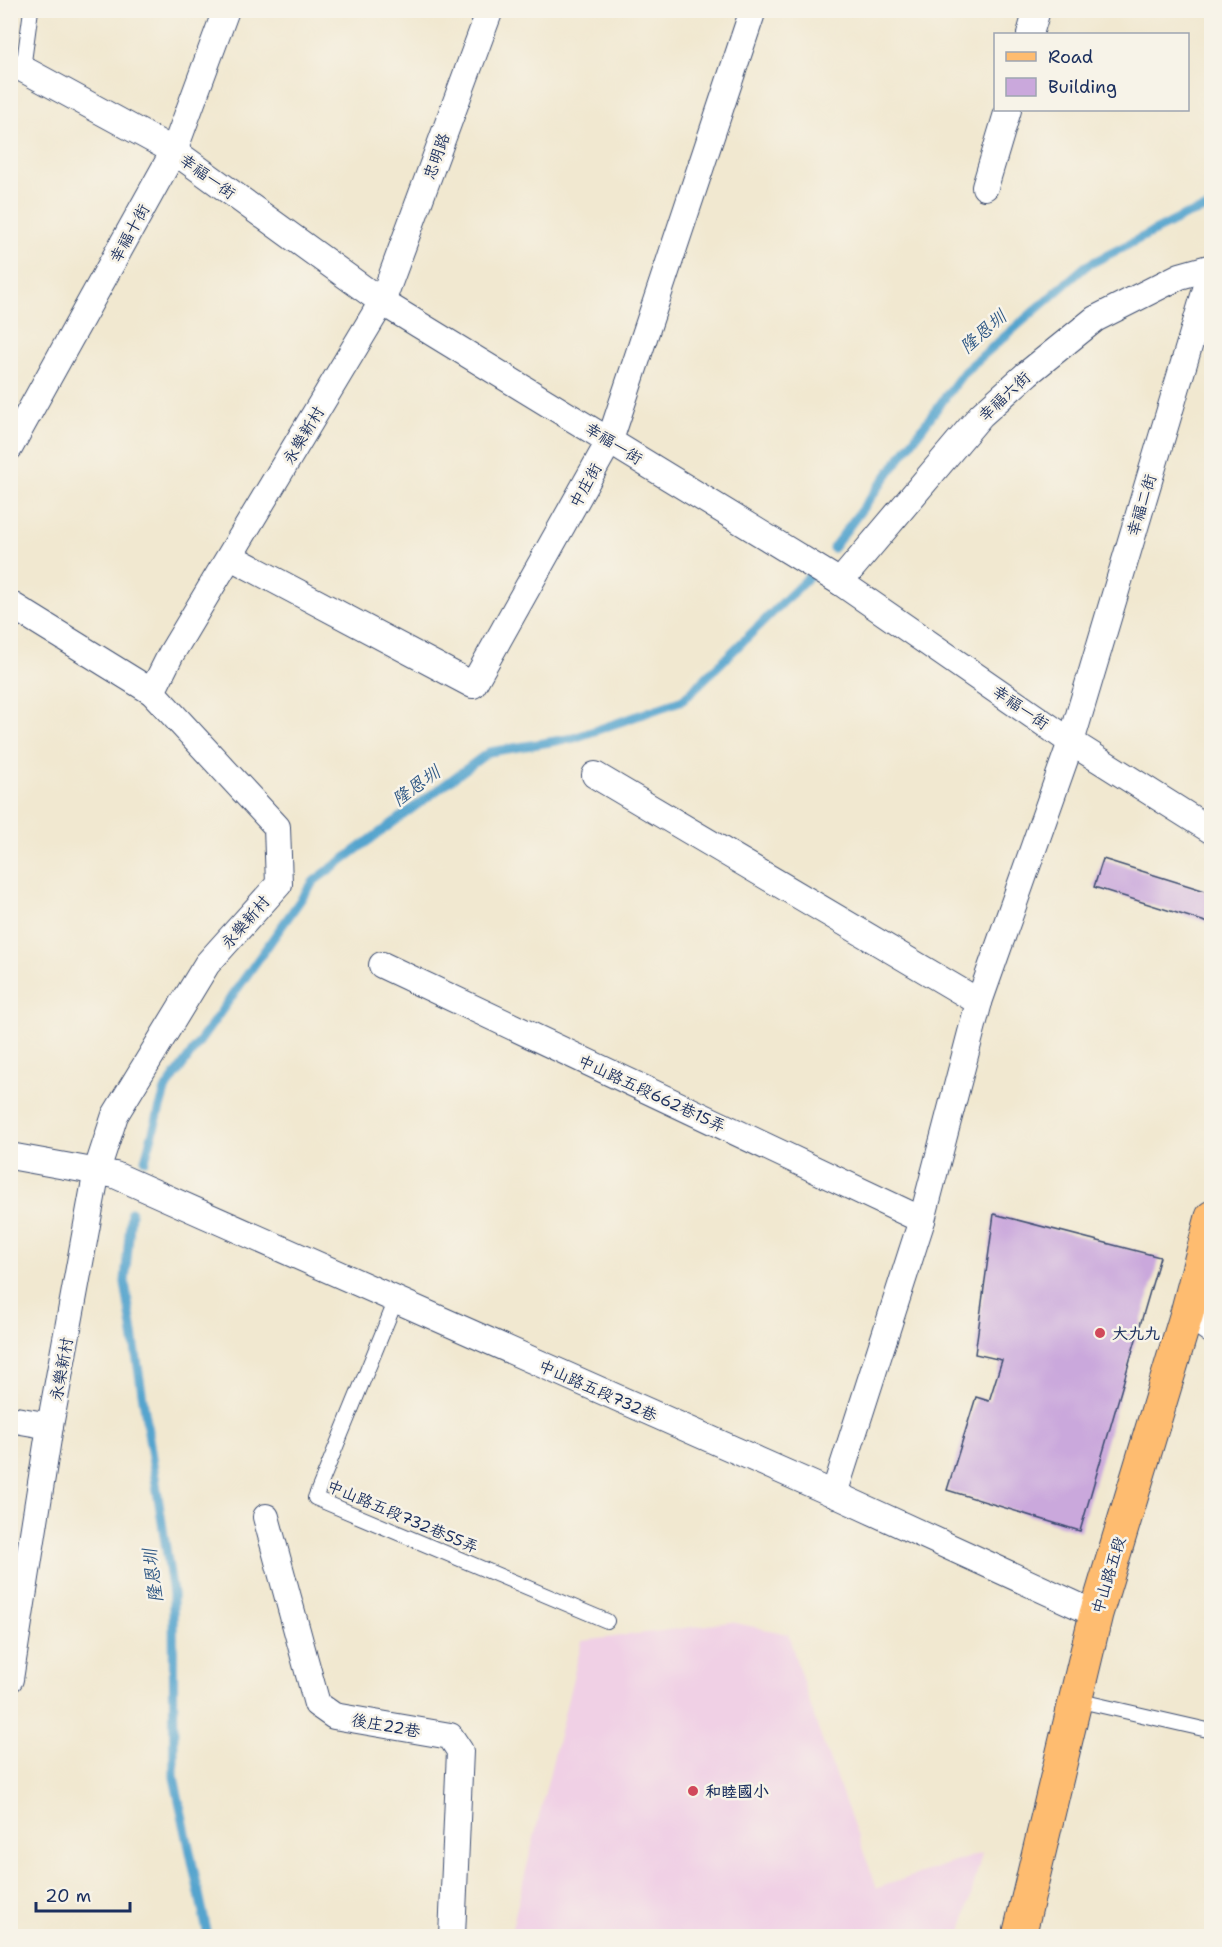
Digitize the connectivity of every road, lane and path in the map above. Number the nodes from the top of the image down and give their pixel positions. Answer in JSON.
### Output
{"nodes":[{"id":1,"x":31,"y":10,"type":"edge"},
{"id":2,"x":226,"y":10,"type":"edge"},
{"id":3,"x":490,"y":10,"type":"edge"},
{"id":4,"x":753,"y":10,"type":"edge"},
{"id":5,"x":1037,"y":10,"type":"edge"},
{"id":6,"x":1030,"y":33,"type":"edge"},
{"id":7,"x":16,"y":67,"type":"edge"},
{"id":8,"x":1008,"y":111,"type":"edge"},
{"id":9,"x":174,"y":151,"type":"junction"},
{"id":10,"x":985,"y":187,"type":"dead end"},
{"id":11,"x":1212,"y":268,"type":"edge"},
{"id":12,"x":382,"y":302,"type":"junction"},
{"id":13,"x":610,"y":440,"type":"junction"},
{"id":14,"x":10,"y":447,"type":"edge"},
{"id":15,"x":231,"y":557,"type":"junction"},
{"id":16,"x":840,"y":582,"type":"junction"},
{"id":17,"x":10,"y":604,"type":"edge"},
{"id":18,"x":152,"y":692,"type":"junction"},
{"id":19,"x":1071,"y":742,"type":"junction"},
{"id":20,"x":595,"y":775,"type":"dead end"},
{"id":21,"x":1212,"y":831,"type":"edge"},
{"id":22,"x":382,"y":965,"type":"dead end"},
{"id":23,"x":980,"y":1002,"type":"junction"},
{"id":24,"x":10,"y":1156,"type":"edge"},
{"id":25,"x":98,"y":1170,"type":"junction"},
{"id":26,"x":1212,"y":1217,"type":"edge"},
{"id":27,"x":922,"y":1220,"type":"junction"},
{"id":28,"x":396,"y":1300,"type":"junction"},
{"id":29,"x":1199,"y":1322,"type":"edge"},
{"id":30,"x":10,"y":1419,"type":"edge"},
{"id":31,"x":50,"y":1426,"type":"junction"},
{"id":32,"x":834,"y":1494,"type":"junction"},
{"id":33,"x":266,"y":1517,"type":"dead end"},
{"id":34,"x":1096,"y":1614,"type":"junction"},
{"id":35,"x":607,"y":1621,"type":"dead end"},
{"id":36,"x":10,"y":1679,"type":"edge"},
{"id":37,"x":1074,"y":1700,"type":"junction"},
{"id":38,"x":1212,"y":1731,"type":"edge"},
{"id":39,"x":452,"y":1936,"type":"edge"},
{"id":40,"x":1019,"y":1936,"type":"edge"}],
"edges":[{"from":1,"to":7,"type":"lane"},
{"from":2,"to":9,"type":"street","name":"幸福十街"},
{"from":3,"to":12,"type":"street","name":"忠明路"},
{"from":4,"to":13,"type":"street","name":"中庄街"},
{"from":5,"to":6,"type":"street"},
{"from":7,"to":9,"type":"street","name":"幸福一街"},
{"from":8,"to":10,"type":"street"},
{"from":9,"to":12,"type":"street","name":"幸福一街"},
{"from":9,"to":14,"type":"street","name":"幸福十街"},
{"from":11,"to":16,"type":"street","name":"幸福六街"},
{"from":11,"to":19,"type":"street","name":"幸福二街"},
{"from":12,"to":13,"type":"street","name":"幸福一街"},
{"from":12,"to":15,"type":"street","name":"永樂新村"},
{"from":13,"to":15,"type":"street","name":"中庄街"},
{"from":13,"to":16,"type":"street","name":"幸福一街"},
{"from":15,"to":18,"type":"street","name":"永樂新村"},
{"from":16,"to":19,"type":"street","name":"幸福一街"},
{"from":17,"to":18,"type":"street","name":"永樂新村"},
{"from":18,"to":25,"type":"street","name":"永樂新村"},
{"from":19,"to":21,"type":"street","name":"幸福一街"},
{"from":19,"to":23,"type":"street"},
{"from":20,"to":23,"type":"street"},
{"from":22,"to":27,"type":"street","name":"中山路五段662巷15弄"},
{"from":23,"to":27,"type":"street"},
{"from":24,"to":25,"type":"street"},
{"from":25,"to":28,"type":"street","name":"中山路五段732巷"},
{"from":25,"to":31,"type":"street","name":"永樂新村"},
{"from":26,"to":29,"type":"main road","name":"中山路五段"},
{"from":27,"to":32,"type":"street"},
{"from":28,"to":32,"type":"street","name":"中山路五段732巷"},
{"from":28,"to":35,"type":"lane","name":"中山路五段732巷55弄"},
{"from":29,"to":34,"type":"main road","name":"中山路五段"},
{"from":30,"to":31,"type":"street"},
{"from":31,"to":36,"type":"street","name":"永樂新村"},
{"from":32,"to":34,"type":"street","name":"中山路五段732巷"},
{"from":33,"to":39,"type":"street","name":"後庄22巷"},
{"from":34,"to":37,"type":"main road","name":"中山路五段"},
{"from":37,"to":38,"type":"lane"},
{"from":37,"to":40,"type":"main road","name":"中山路五段"}]}
